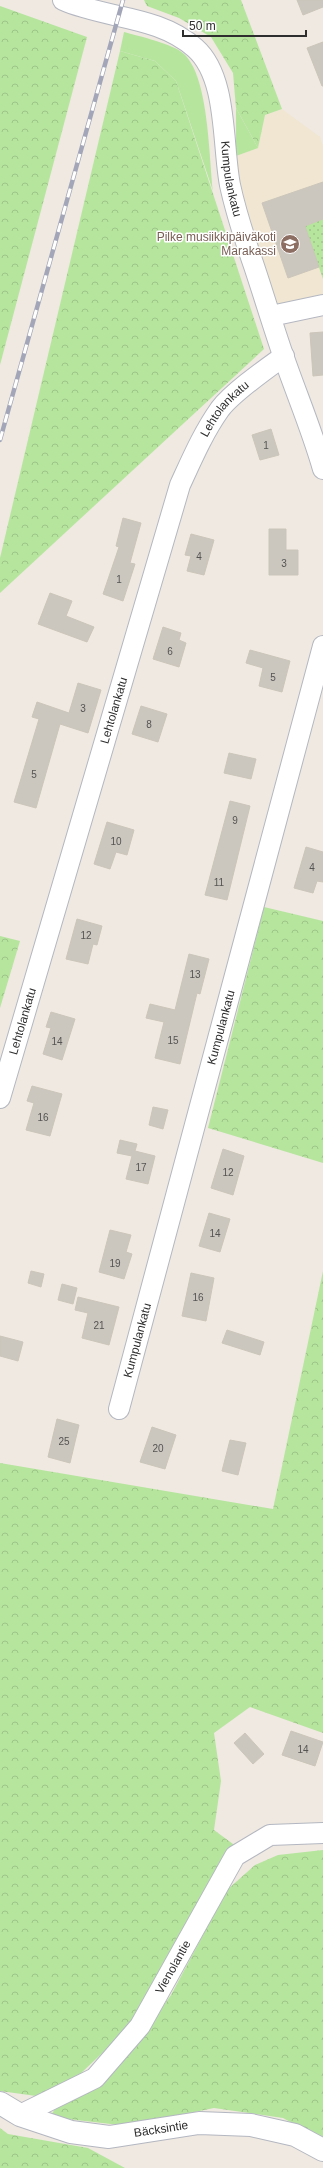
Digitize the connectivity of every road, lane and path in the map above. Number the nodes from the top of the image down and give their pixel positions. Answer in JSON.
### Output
{"nodes":[{"id":1,"x":63,"y":0,"type":"edge"},
{"id":2,"x":323,"y":304,"type":"edge"},
{"id":3,"x":271,"y":316,"type":"junction"},
{"id":4,"x":284,"y":356,"type":"junction"},
{"id":5,"x":323,"y":469,"type":"edge"},
{"id":6,"x":323,"y":646,"type":"edge"},
{"id":7,"x":0,"y":1098,"type":"edge"},
{"id":8,"x":119,"y":1409,"type":"dead end"},
{"id":9,"x":323,"y":1833,"type":"edge"},
{"id":10,"x":0,"y":2102,"type":"edge"},
{"id":11,"x":20,"y":2116,"type":"junction"},
{"id":12,"x":323,"y":2150,"type":"edge"}],
"edges":[{"from":1,"to":3,"type":"street","name":"Kumpulankatu"},
{"from":2,"to":3,"type":"street"},
{"from":3,"to":4,"type":"street","name":"Kumpulankatu"},
{"from":4,"to":5,"type":"street","name":"Kumpulankatu"},
{"from":4,"to":7,"type":"street","name":"Lehtolankatu"},
{"from":6,"to":8,"type":"street","name":"Kumpulankatu"},
{"from":9,"to":11,"type":"street","name":"Vienolantie"},
{"from":10,"to":11,"type":"street","name":"Bäcksintie"},
{"from":11,"to":12,"type":"street","name":"Bäcksintie"}]}
